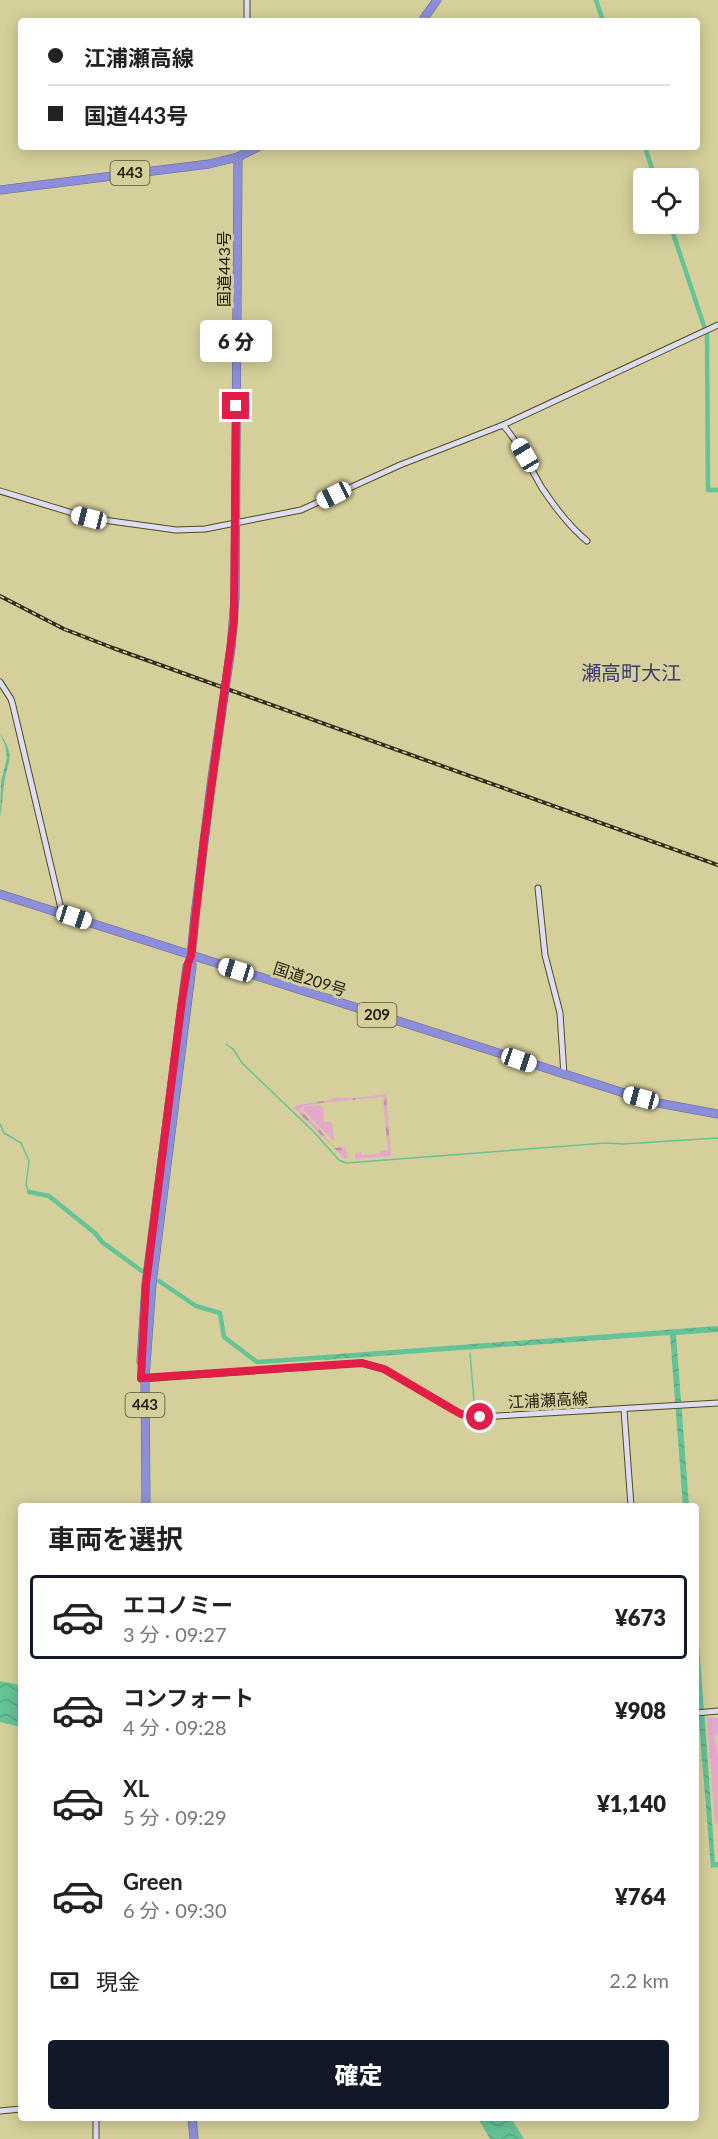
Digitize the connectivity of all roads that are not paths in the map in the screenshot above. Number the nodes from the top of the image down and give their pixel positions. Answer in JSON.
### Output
{"nodes":[{"id":1,"x":247,"y":0,"type":"edge"},
{"id":2,"x":437,"y":0,"type":"edge"},
{"id":3,"x":247,"y":18,"type":"edge"},
{"id":4,"x":424,"y":18,"type":"edge"},
{"id":5,"x":239,"y":150,"type":"edge"},
{"id":6,"x":252,"y":150,"type":"edge"},
{"id":7,"x":238,"y":157,"type":"junction"},
{"id":8,"x":0,"y":190,"type":"edge"},
{"id":9,"x":718,"y":325,"type":"edge"},
{"id":10,"x":503,"y":425,"type":"junction"},
{"id":11,"x":0,"y":491,"type":"edge"},
{"id":12,"x":236,"y":523,"type":"junction"},
{"id":13,"x":587,"y":541,"type":"dead end"},
{"id":14,"x":0,"y":682,"type":"edge"},
{"id":15,"x":538,"y":888,"type":"dead end"},
{"id":16,"x":0,"y":894,"type":"edge"},
{"id":17,"x":62,"y":913,"type":"junction"},
{"id":18,"x":191,"y":956,"type":"junction"},
{"id":19,"x":564,"y":1075,"type":"junction"},
{"id":20,"x":718,"y":1114,"type":"edge"},
{"id":21,"x":143,"y":1378,"type":"junction"},
{"id":22,"x":718,"y":1403,"type":"edge"},
{"id":23,"x":624,"y":1410,"type":"junction"},
{"id":24,"x":144,"y":1503,"type":"edge"},
{"id":25,"x":631,"y":1503,"type":"edge"},
{"id":26,"x":718,"y":1711,"type":"edge"},
{"id":27,"x":699,"y":1713,"type":"edge"},
{"id":28,"x":18,"y":2109,"type":"edge"},
{"id":29,"x":0,"y":2111,"type":"edge"},
{"id":30,"x":96,"y":2121,"type":"edge"},
{"id":31,"x":190,"y":2121,"type":"edge"},
{"id":32,"x":96,"y":2139,"type":"edge"},
{"id":33,"x":192,"y":2139,"type":"edge"}],
"edges":[{"from":1,"to":3,"type":"street"},
{"from":2,"to":4,"type":"highway"},
{"from":5,"to":7,"type":"street"},
{"from":6,"to":7,"type":"highway","number":"443"},
{"from":7,"to":8,"type":"highway","number":"443"},
{"from":7,"to":12,"type":"highway","name":"国道443号","number":"443"},
{"from":9,"to":10,"type":"street"},
{"from":10,"to":12,"type":"street"},
{"from":10,"to":13,"type":"street"},
{"from":11,"to":12,"type":"street"},
{"from":12,"to":18,"type":"highway","name":"国道443号","number":"443","bridge":true},
{"from":14,"to":17,"type":"street"},
{"from":15,"to":19,"type":"street"},
{"from":16,"to":17,"type":"highway","name":"国道209号","number":"209"},
{"from":17,"to":18,"type":"highway","name":"国道209号","number":"209"},
{"from":18,"to":19,"type":"highway","name":"国道209号","number":"209"},
{"from":18,"to":21,"type":"highway","number":"443"},
{"from":19,"to":20,"type":"highway","name":"国道209号","number":"209"},
{"from":21,"to":23,"type":"street","name":"江浦瀬高線"},
{"from":21,"to":24,"type":"highway","number":"443"},
{"from":22,"to":23,"type":"street","name":"江浦瀬高線"},
{"from":23,"to":25,"type":"street"},
{"from":26,"to":27,"type":"street"},
{"from":28,"to":29,"type":"street"},
{"from":30,"to":32,"type":"street"},
{"from":31,"to":33,"type":"highway"}]}
